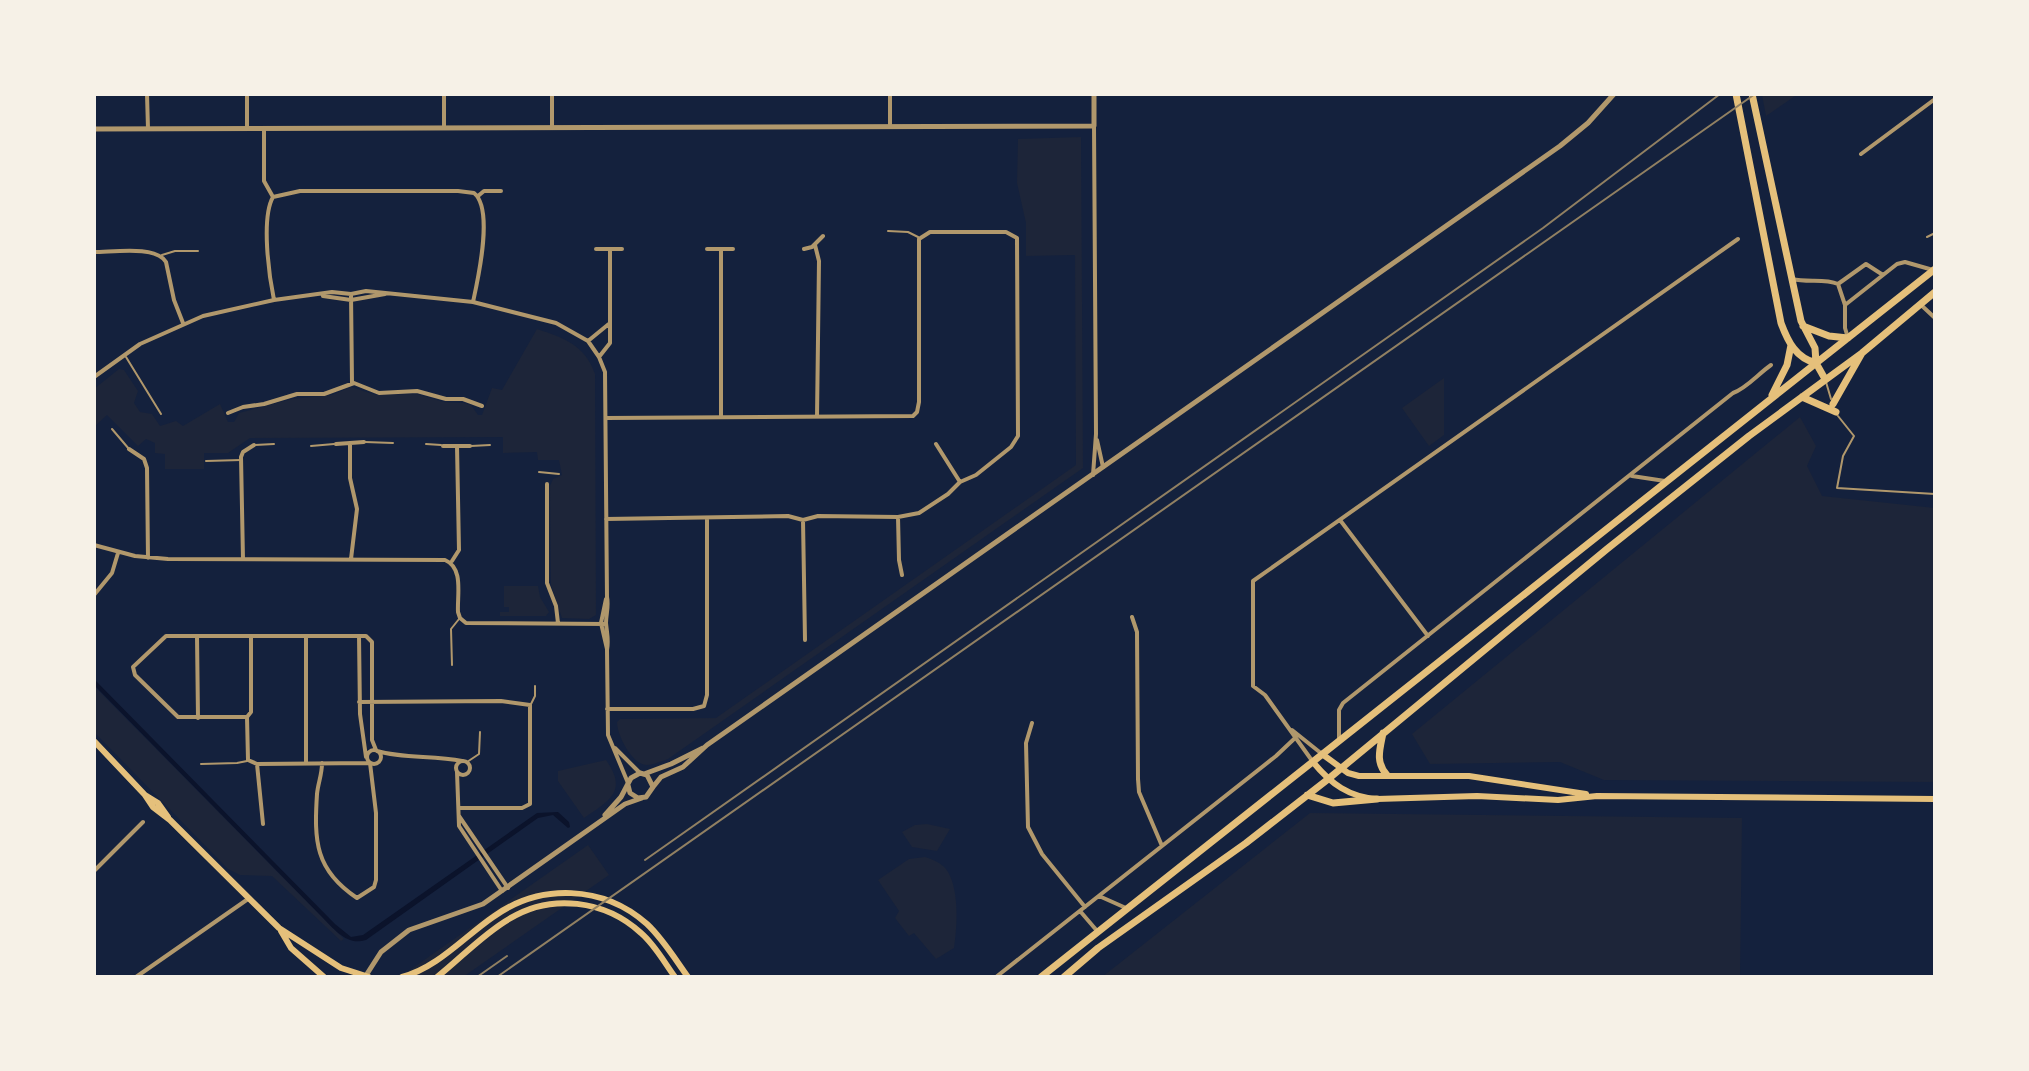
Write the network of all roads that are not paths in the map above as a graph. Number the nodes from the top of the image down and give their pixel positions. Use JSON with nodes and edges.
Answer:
{"nodes":[{"id":1,"x":147,"y":94,"type":"edge"},
{"id":2,"x":247,"y":94,"type":"edge"},
{"id":3,"x":444,"y":94,"type":"edge"},
{"id":4,"x":552,"y":94,"type":"edge"},
{"id":5,"x":890,"y":94,"type":"edge"},
{"id":6,"x":1094,"y":94,"type":"edge"},
{"id":7,"x":1614,"y":94,"type":"edge"},
{"id":8,"x":1736,"y":94,"type":"edge"},
{"id":9,"x":1752,"y":94,"type":"edge"},
{"id":10,"x":1935,"y":99,"type":"edge"},
{"id":11,"x":1094,"y":126,"type":"junction"},
{"id":12,"x":890,"y":127,"type":"junction"},
{"id":13,"x":444,"y":128,"type":"junction"},
{"id":14,"x":552,"y":128,"type":"junction"},
{"id":15,"x":94,"y":129,"type":"edge"},
{"id":16,"x":148,"y":129,"type":"junction"},
{"id":17,"x":247,"y":129,"type":"junction"},
{"id":18,"x":264,"y":129,"type":"junction"},
{"id":19,"x":1861,"y":154,"type":"dead end"},
{"id":20,"x":501,"y":191,"type":"dead end"},
{"id":21,"x":478,"y":196,"type":"junction"},
{"id":22,"x":273,"y":197,"type":"junction"},
{"id":23,"x":888,"y":231,"type":"dead end"},
{"id":24,"x":1935,"y":233,"type":"edge"},
{"id":25,"x":823,"y":236,"type":"dead end"},
{"id":26,"x":1927,"y":237,"type":"dead end"},
{"id":27,"x":920,"y":238,"type":"junction"},
{"id":28,"x":1738,"y":239,"type":"dead end"},
{"id":29,"x":815,"y":245,"type":"junction"},
{"id":30,"x":596,"y":249,"type":"dead end"},
{"id":31,"x":610,"y":249,"type":"junction"},
{"id":32,"x":622,"y":249,"type":"dead end"},
{"id":33,"x":707,"y":249,"type":"dead end"},
{"id":34,"x":721,"y":249,"type":"junction"},
{"id":35,"x":733,"y":249,"type":"dead end"},
{"id":36,"x":804,"y":249,"type":"dead end"},
{"id":37,"x":198,"y":251,"type":"dead end"},
{"id":38,"x":94,"y":252,"type":"edge"},
{"id":39,"x":162,"y":255,"type":"junction"},
{"id":40,"x":1934,"y":270,"type":"edge"},
{"id":41,"x":1883,"y":275,"type":"junction"},
{"id":42,"x":1792,"y":279,"type":"junction"},
{"id":43,"x":1838,"y":284,"type":"junction"},
{"id":44,"x":1935,"y":292,"type":"edge"},
{"id":45,"x":351,"y":297,"type":"junction"},
{"id":46,"x":274,"y":300,"type":"junction"},
{"id":47,"x":473,"y":302,"type":"junction"},
{"id":48,"x":1920,"y":304,"type":"junction"},
{"id":49,"x":1845,"y":305,"type":"junction"},
{"id":50,"x":1935,"y":318,"type":"edge"},
{"id":51,"x":183,"y":323,"type":"junction"},
{"id":52,"x":610,"y":323,"type":"junction"},
{"id":53,"x":1803,"y":326,"type":"junction"},
{"id":54,"x":1848,"y":338,"type":"junction"},
{"id":55,"x":588,"y":341,"type":"junction"},
{"id":56,"x":1791,"y":345,"type":"junction"},
{"id":57,"x":1862,"y":353,"type":"junction"},
{"id":58,"x":124,"y":354,"type":"junction"},
{"id":59,"x":599,"y":357,"type":"junction"},
{"id":60,"x":1816,"y":363,"type":"junction"},
{"id":61,"x":1771,"y":365,"type":"dead end"},
{"id":62,"x":94,"y":377,"type":"edge"},
{"id":63,"x":1825,"y":379,"type":"junction"},
{"id":64,"x":352,"y":383,"type":"junction"},
{"id":65,"x":1801,"y":397,"type":"junction"},
{"id":66,"x":1769,"y":401,"type":"junction"},
{"id":67,"x":482,"y":406,"type":"dead end"},
{"id":68,"x":1835,"y":408,"type":"junction"},
{"id":69,"x":228,"y":413,"type":"dead end"},
{"id":70,"x":161,"y":414,"type":"dead end"},
{"id":71,"x":721,"y":416,"type":"junction"},
{"id":72,"x":606,"y":418,"type":"junction"},
{"id":73,"x":817,"y":418,"type":"junction"},
{"id":74,"x":112,"y":429,"type":"dead end"},
{"id":75,"x":1096,"y":434,"type":"junction"},
{"id":76,"x":364,"y":442,"type":"joint"},
{"id":77,"x":393,"y":443,"type":"dead end"},
{"id":78,"x":274,"y":444,"type":"dead end"},
{"id":79,"x":336,"y":444,"type":"joint"},
{"id":80,"x":350,"y":444,"type":"junction"},
{"id":81,"x":426,"y":444,"type":"dead end"},
{"id":82,"x":936,"y":444,"type":"dead end"},
{"id":83,"x":254,"y":445,"type":"joint"},
{"id":84,"x":490,"y":445,"type":"dead end"},
{"id":85,"x":311,"y":446,"type":"dead end"},
{"id":86,"x":443,"y":446,"type":"joint"},
{"id":87,"x":457,"y":446,"type":"junction"},
{"id":88,"x":470,"y":446,"type":"joint"},
{"id":89,"x":129,"y":449,"type":"joint"},
{"id":90,"x":241,"y":460,"type":"junction"},
{"id":91,"x":206,"y":461,"type":"dead end"},
{"id":92,"x":1103,"y":468,"type":"junction"},
{"id":93,"x":539,"y":472,"type":"dead end"},
{"id":94,"x":549,"y":474,"type":"junction"},
{"id":95,"x":559,"y":474,"type":"dead end"},
{"id":96,"x":1093,"y":475,"type":"junction"},
{"id":97,"x":1632,"y":476,"type":"junction"},
{"id":98,"x":960,"y":482,"type":"junction"},
{"id":99,"x":1666,"y":482,"type":"junction"},
{"id":100,"x":547,"y":484,"type":"joint"},
{"id":101,"x":1935,"y":494,"type":"edge"},
{"id":102,"x":898,"y":517,"type":"junction"},
{"id":103,"x":707,"y":518,"type":"junction"},
{"id":104,"x":606,"y":519,"type":"junction"},
{"id":105,"x":803,"y":520,"type":"junction"},
{"id":106,"x":1340,"y":520,"type":"junction"},
{"id":107,"x":94,"y":545,"type":"edge"},
{"id":108,"x":118,"y":553,"type":"junction"},
{"id":109,"x":148,"y":558,"type":"junction"},
{"id":110,"x":243,"y":559,"type":"junction"},
{"id":111,"x":351,"y":559,"type":"junction"},
{"id":112,"x":451,"y":561,"type":"junction"},
{"id":113,"x":902,"y":575,"type":"dead end"},
{"id":114,"x":94,"y":595,"type":"edge"},
{"id":115,"x":1132,"y":617,"type":"dead end"},
{"id":116,"x":460,"y":618,"type":"junction"},
{"id":117,"x":558,"y":623,"type":"junction"},
{"id":118,"x":604,"y":623,"type":"junction"},
{"id":119,"x":197,"y":636,"type":"junction"},
{"id":120,"x":251,"y":636,"type":"junction"},
{"id":121,"x":306,"y":636,"type":"junction"},
{"id":122,"x":359,"y":636,"type":"junction"},
{"id":123,"x":1428,"y":636,"type":"junction"},
{"id":124,"x":805,"y":640,"type":"dead end"},
{"id":125,"x":452,"y":665,"type":"dead end"},
{"id":126,"x":535,"y":686,"type":"dead end"},
{"id":127,"x":359,"y":702,"type":"junction"},
{"id":128,"x":372,"y":702,"type":"junction"},
{"id":129,"x":530,"y":705,"type":"junction"},
{"id":130,"x":607,"y":709,"type":"junction"},
{"id":131,"x":247,"y":717,"type":"junction"},
{"id":132,"x":198,"y":718,"type":"junction"},
{"id":133,"x":1032,"y":723,"type":"dead end"},
{"id":134,"x":1290,"y":729,"type":"junction"},
{"id":135,"x":480,"y":732,"type":"dead end"},
{"id":136,"x":1383,"y":733,"type":"junction"},
{"id":137,"x":1294,"y":739,"type":"junction"},
{"id":138,"x":94,"y":741,"type":"edge"},
{"id":139,"x":1339,"y":741,"type":"junction"},
{"id":140,"x":611,"y":744,"type":"junction"},
{"id":141,"x":707,"y":745,"type":"junction"},
{"id":142,"x":377,"y":751,"type":"junction"},
{"id":143,"x":1322,"y":754,"type":"junction"},
{"id":144,"x":392,"y":756,"type":"junction"},
{"id":145,"x":445,"y":757,"type":"junction"},
{"id":146,"x":248,"y":760,"type":"junction"},
{"id":147,"x":465,"y":761,"type":"junction"},
{"id":148,"x":371,"y":762,"type":"junction"},
{"id":149,"x":1313,"y":762,"type":"junction"},
{"id":150,"x":306,"y":763,"type":"junction"},
{"id":151,"x":322,"y":763,"type":"junction"},
{"id":152,"x":201,"y":764,"type":"dead end"},
{"id":153,"x":257,"y":764,"type":"junction"},
{"id":154,"x":1341,"y":768,"type":"junction"},
{"id":155,"x":457,"y":770,"type":"junction"},
{"id":156,"x":642,"y":773,"type":"junction"},
{"id":157,"x":465,"y":775,"type":"junction"},
{"id":158,"x":1387,"y":775,"type":"junction"},
{"id":159,"x":1327,"y":780,"type":"junction"},
{"id":160,"x":628,"y":784,"type":"junction"},
{"id":161,"x":653,"y":787,"type":"junction"},
{"id":162,"x":459,"y":793,"type":"junction"},
{"id":163,"x":1307,"y":795,"type":"junction"},
{"id":164,"x":1597,"y":796,"type":"junction"},
{"id":165,"x":642,"y":798,"type":"junction"},
{"id":166,"x":1377,"y":799,"type":"junction"},
{"id":167,"x":1935,"y":799,"type":"edge"},
{"id":168,"x":459,"y":810,"type":"junction"},
{"id":169,"x":143,"y":822,"type":"dead end"},
{"id":170,"x":263,"y":824,"type":"dead end"},
{"id":171,"x":597,"y":825,"type":"junction"},
{"id":172,"x":1162,"y":846,"type":"junction"},
{"id":173,"x":94,"y":871,"type":"edge"},
{"id":174,"x":505,"y":890,"type":"junction"},
{"id":175,"x":1099,"y":896,"type":"junction"},
{"id":176,"x":248,"y":899,"type":"junction"},
{"id":177,"x":1082,"y":909,"type":"junction"},
{"id":178,"x":1127,"y":909,"type":"junction"},
{"id":179,"x":279,"y":928,"type":"junction"},
{"id":180,"x":1121,"y":931,"type":"junction"},
{"id":181,"x":1098,"y":932,"type":"junction"},
{"id":182,"x":136,"y":977,"type":"edge"},
{"id":183,"x":324,"y":977,"type":"edge"},
{"id":184,"x":366,"y":977,"type":"edge"},
{"id":185,"x":402,"y":977,"type":"edge"},
{"id":186,"x":437,"y":977,"type":"edge"},
{"id":187,"x":675,"y":977,"type":"edge"},
{"id":188,"x":688,"y":977,"type":"edge"},
{"id":189,"x":996,"y":977,"type":"edge"},
{"id":190,"x":1041,"y":977,"type":"edge"},
{"id":191,"x":1064,"y":977,"type":"edge"}],
"edges":[{"from":1,"to":16,"type":"street"},
{"from":2,"to":17,"type":"street"},
{"from":3,"to":13,"type":"street"},
{"from":4,"to":14,"type":"street"},
{"from":5,"to":12,"type":"street"},
{"from":6,"to":11,"type":"street"},
{"from":7,"to":92,"type":"street"},
{"from":8,"to":56,"type":"highway"},
{"from":9,"to":42,"type":"highway"},
{"from":10,"to":19,"type":"street"},
{"from":11,"to":12,"type":"street"},
{"from":11,"to":75,"type":"street"},
{"from":12,"to":14,"type":"street"},
{"from":13,"to":14,"type":"street"},
{"from":13,"to":18,"type":"street"},
{"from":15,"to":16,"type":"street"},
{"from":16,"to":17,"type":"street"},
{"from":17,"to":18,"type":"street"},
{"from":18,"to":22,"type":"street"},
{"from":20,"to":21,"type":"street"},
{"from":21,"to":22,"type":"street"},
{"from":21,"to":47,"type":"street"},
{"from":22,"to":46,"type":"street"},
{"from":23,"to":27,"type":"lane"},
{"from":24,"to":26,"type":"lane"},
{"from":25,"to":29,"type":"street"},
{"from":27,"to":73,"type":"street"},
{"from":27,"to":98,"type":"street"},
{"from":28,"to":106,"type":"street"},
{"from":29,"to":36,"type":"street"},
{"from":29,"to":73,"type":"street"},
{"from":30,"to":31,"type":"street"},
{"from":31,"to":32,"type":"street"},
{"from":31,"to":52,"type":"street"},
{"from":33,"to":34,"type":"street"},
{"from":34,"to":35,"type":"street"},
{"from":34,"to":71,"type":"street"},
{"from":37,"to":39,"type":"lane"},
{"from":38,"to":39,"type":"street"},
{"from":39,"to":51,"type":"street"},
{"from":40,"to":41,"type":"street"},
{"from":40,"to":54,"type":"highway"},
{"from":41,"to":43,"type":"street"},
{"from":41,"to":49,"type":"street"},
{"from":42,"to":43,"type":"street"},
{"from":42,"to":53,"type":"highway"},
{"from":43,"to":49,"type":"street"},
{"from":44,"to":48,"type":"highway"},
{"from":45,"to":46,"type":"street"},
{"from":45,"to":47,"type":"street"},
{"from":45,"to":64,"type":"street"},
{"from":46,"to":51,"type":"street"},
{"from":47,"to":55,"type":"street"},
{"from":48,"to":50,"type":"street"},
{"from":48,"to":57,"type":"highway"},
{"from":49,"to":54,"type":"street"},
{"from":51,"to":58,"type":"street"},
{"from":52,"to":55,"type":"street"},
{"from":52,"to":59,"type":"street"},
{"from":53,"to":54,"type":"highway"},
{"from":53,"to":60,"type":"highway"},
{"from":54,"to":60,"type":"highway"},
{"from":55,"to":59,"type":"street"},
{"from":56,"to":60,"type":"highway"},
{"from":56,"to":66,"type":"highway"},
{"from":57,"to":63,"type":"highway"},
{"from":57,"to":68,"type":"highway"},
{"from":58,"to":62,"type":"street"},
{"from":58,"to":70,"type":"lane"},
{"from":59,"to":72,"type":"street"},
{"from":60,"to":63,"type":"highway"},
{"from":60,"to":66,"type":"highway"},
{"from":61,"to":97,"type":"street"},
{"from":63,"to":65,"type":"highway"},
{"from":63,"to":68,"type":"lane"},
{"from":64,"to":67,"type":"street"},
{"from":64,"to":69,"type":"street"},
{"from":65,"to":68,"type":"highway"},
{"from":65,"to":136,"type":"highway"},
{"from":66,"to":99,"type":"highway"},
{"from":68,"to":101,"type":"lane"},
{"from":71,"to":72,"type":"street"},
{"from":71,"to":73,"type":"street"},
{"from":72,"to":104,"type":"street"},
{"from":74,"to":89,"type":"lane"},
{"from":75,"to":92,"type":"street"},
{"from":75,"to":96,"type":"street"},
{"from":76,"to":77,"type":"lane"},
{"from":76,"to":80,"type":"street"},
{"from":78,"to":83,"type":"lane"},
{"from":79,"to":80,"type":"street"},
{"from":79,"to":85,"type":"lane"},
{"from":80,"to":111,"type":"street"},
{"from":81,"to":86,"type":"lane"},
{"from":82,"to":98,"type":"street"},
{"from":83,"to":90,"type":"street"},
{"from":84,"to":88,"type":"lane"},
{"from":86,"to":87,"type":"street"},
{"from":87,"to":88,"type":"street"},
{"from":87,"to":112,"type":"street"},
{"from":89,"to":109,"type":"street"},
{"from":90,"to":91,"type":"lane"},
{"from":90,"to":110,"type":"street"},
{"from":92,"to":96,"type":"street"},
{"from":93,"to":94,"type":"lane"},
{"from":94,"to":95,"type":"lane"},
{"from":94,"to":100,"type":"lane"},
{"from":96,"to":141,"type":"street"},
{"from":97,"to":99,"type":"street"},
{"from":97,"to":123,"type":"street"},
{"from":98,"to":102,"type":"street"},
{"from":99,"to":139,"type":"highway"},
{"from":100,"to":117,"type":"street"},
{"from":102,"to":105,"type":"street"},
{"from":102,"to":113,"type":"street"},
{"from":103,"to":104,"type":"street"},
{"from":103,"to":105,"type":"street"},
{"from":103,"to":130,"type":"street"},
{"from":104,"to":118,"type":"street"},
{"from":105,"to":124,"type":"street"},
{"from":106,"to":123,"type":"street"},
{"from":106,"to":134,"type":"street"},
{"from":107,"to":108,"type":"street"},
{"from":108,"to":109,"type":"street"},
{"from":108,"to":114,"type":"street"},
{"from":109,"to":110,"type":"street"},
{"from":110,"to":111,"type":"street"},
{"from":111,"to":112,"type":"street"},
{"from":112,"to":116,"type":"street"},
{"from":115,"to":172,"type":"street"},
{"from":116,"to":117,"type":"street"},
{"from":116,"to":125,"type":"lane"},
{"from":117,"to":118,"type":"street"},
{"from":118,"to":130,"type":"street"},
{"from":119,"to":120,"type":"street"},
{"from":119,"to":132,"type":"street"},
{"from":119,"to":132,"type":"street"},
{"from":120,"to":121,"type":"street"},
{"from":120,"to":131,"type":"street"},
{"from":121,"to":122,"type":"street"},
{"from":121,"to":150,"type":"street"},
{"from":122,"to":127,"type":"street"},
{"from":122,"to":128,"type":"street"},
{"from":123,"to":139,"type":"street"},
{"from":126,"to":129,"type":"lane"},
{"from":127,"to":128,"type":"street"},
{"from":127,"to":148,"type":"street"},
{"from":128,"to":129,"type":"street"},
{"from":128,"to":142,"type":"street"},
{"from":129,"to":168,"type":"street"},
{"from":130,"to":140,"type":"street"},
{"from":131,"to":132,"type":"street"},
{"from":131,"to":146,"type":"street"},
{"from":133,"to":177,"type":"street"},
{"from":134,"to":137,"type":"street"},
{"from":134,"to":143,"type":"street"},
{"from":135,"to":147,"type":"lane"},
{"from":136,"to":154,"type":"highway"},
{"from":136,"to":158,"type":"highway"},
{"from":137,"to":149,"type":"street"},
{"from":137,"to":172,"type":"street"},
{"from":138,"to":176,"type":"main road"},
{"from":139,"to":143,"type":"highway"},
{"from":140,"to":156,"type":"street"},
{"from":140,"to":160,"type":"street"},
{"from":141,"to":156,"type":"street"},
{"from":141,"to":161,"type":"street"},
{"from":142,"to":144,"type":"street"},
{"from":142,"to":148,"type":"street"},
{"from":142,"to":148,"type":"street"},
{"from":143,"to":149,"type":"highway"},
{"from":143,"to":154,"type":"main road"},
{"from":144,"to":145,"type":"street"},
{"from":144,"to":148,"type":"street"},
{"from":145,"to":147,"type":"street"},
{"from":145,"to":155,"type":"street"},
{"from":146,"to":152,"type":"lane"},
{"from":146,"to":153,"type":"street"},
{"from":147,"to":155,"type":"street"},
{"from":147,"to":157,"type":"street"},
{"from":148,"to":151,"type":"street"},
{"from":148,"to":151,"type":"street"},
{"from":149,"to":159,"type":"main road"},
{"from":149,"to":178,"type":"highway"},
{"from":150,"to":151,"type":"street"},
{"from":150,"to":153,"type":"street"},
{"from":153,"to":170,"type":"street"},
{"from":154,"to":158,"type":"main road"},
{"from":154,"to":159,"type":"highway"},
{"from":155,"to":157,"type":"street"},
{"from":155,"to":162,"type":"street"},
{"from":156,"to":160,"type":"street"},
{"from":156,"to":161,"type":"street"},
{"from":157,"to":162,"type":"street"},
{"from":158,"to":164,"type":"main road"},
{"from":159,"to":163,"type":"highway"},
{"from":159,"to":166,"type":"main road"},
{"from":160,"to":165,"type":"street"},
{"from":160,"to":171,"type":"street"},
{"from":161,"to":165,"type":"street"},
{"from":162,"to":168,"type":"street"},
{"from":163,"to":166,"type":"highway"},
{"from":163,"to":180,"type":"highway"},
{"from":164,"to":166,"type":"main road"},
{"from":164,"to":167,"type":"main road"},
{"from":165,"to":171,"type":"street"},
{"from":168,"to":174,"type":"street"},
{"from":169,"to":173,"type":"street"},
{"from":171,"to":174,"type":"street"},
{"from":172,"to":175,"type":"street"},
{"from":174,"to":184,"type":"street"},
{"from":175,"to":177,"type":"street"},
{"from":175,"to":178,"type":"street"},
{"from":176,"to":179,"type":"main road"},
{"from":176,"to":182,"type":"street"},
{"from":177,"to":181,"type":"street"},
{"from":177,"to":189,"type":"street"},
{"from":178,"to":181,"type":"highway"},
{"from":179,"to":183,"type":"main road"},
{"from":179,"to":184,"type":"main road"},
{"from":180,"to":181,"type":"highway"},
{"from":180,"to":191,"type":"highway"},
{"from":181,"to":190,"type":"highway"},
{"from":185,"to":188,"type":"main road"},
{"from":186,"to":187,"type":"main road"}]}
